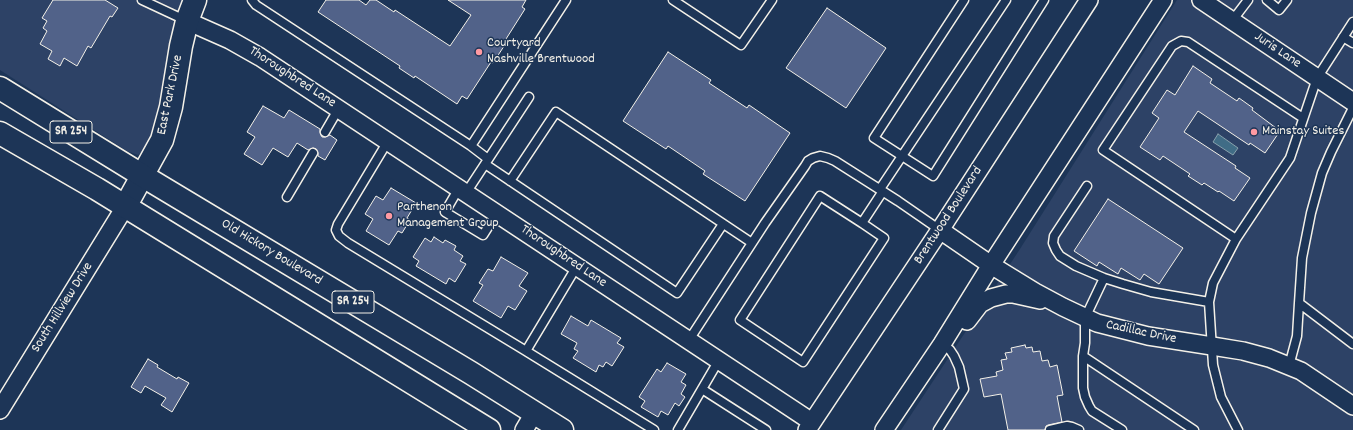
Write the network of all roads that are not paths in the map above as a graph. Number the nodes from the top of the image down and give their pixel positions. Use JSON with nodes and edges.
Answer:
{"nodes":[{"id":1,"x":142,"y":0,"type":"edge"},
{"id":2,"x":195,"y":0,"type":"edge"},
{"id":3,"x":252,"y":0,"type":"edge"},
{"id":4,"x":566,"y":0,"type":"edge"},
{"id":5,"x":674,"y":0,"type":"edge"},
{"id":6,"x":772,"y":0,"type":"edge"},
{"id":7,"x":964,"y":0,"type":"edge"},
{"id":8,"x":1006,"y":0,"type":"edge"},
{"id":9,"x":1044,"y":0,"type":"edge"},
{"id":10,"x":1089,"y":0,"type":"edge"},
{"id":11,"x":1163,"y":0,"type":"edge"},
{"id":12,"x":1201,"y":0,"type":"edge"},
{"id":13,"x":1248,"y":0,"type":"edge"},
{"id":14,"x":1267,"y":0,"type":"edge"},
{"id":15,"x":1287,"y":0,"type":"edge"},
{"id":16,"x":187,"y":21,"type":"junction"},
{"id":17,"x":1232,"y":21,"type":"junction"},
{"id":18,"x":1353,"y":22,"type":"edge"},
{"id":19,"x":1343,"y":37,"type":"junction"},
{"id":20,"x":1353,"y":43,"type":"edge"},
{"id":21,"x":1317,"y":78,"type":"junction"},
{"id":22,"x":0,"y":88,"type":"edge"},
{"id":23,"x":529,"y":97,"type":"dead end"},
{"id":24,"x":1353,"y":102,"type":"edge"},
{"id":25,"x":339,"y":108,"type":"junction"},
{"id":26,"x":1353,"y":108,"type":"edge"},
{"id":27,"x":1303,"y":118,"type":"junction"},
{"id":28,"x":325,"y":132,"type":"dead end"},
{"id":29,"x":0,"y":133,"type":"edge"},
{"id":30,"x":388,"y":141,"type":"junction"},
{"id":31,"x":471,"y":146,"type":"junction"},
{"id":32,"x":313,"y":153,"type":"dead end"},
{"id":33,"x":903,"y":157,"type":"junction"},
{"id":34,"x":487,"y":161,"type":"junction"},
{"id":35,"x":143,"y":176,"type":"junction"},
{"id":36,"x":510,"y":181,"type":"junction"},
{"id":37,"x":1087,"y":186,"type":"dead end"},
{"id":38,"x":463,"y":190,"type":"junction"},
{"id":39,"x":881,"y":190,"type":"junction"},
{"id":40,"x":287,"y":197,"type":"dead end"},
{"id":41,"x":125,"y":207,"type":"junction"},
{"id":42,"x":497,"y":213,"type":"junction"},
{"id":43,"x":862,"y":223,"type":"junction"},
{"id":44,"x":722,"y":224,"type":"junction"},
{"id":45,"x":940,"y":230,"type":"junction"},
{"id":46,"x":1236,"y":239,"type":"junction"},
{"id":47,"x":752,"y":243,"type":"junction"},
{"id":48,"x":991,"y":265,"type":"junction"},
{"id":49,"x":577,"y":266,"type":"junction"},
{"id":50,"x":1104,"y":278,"type":"junction"},
{"id":51,"x":1209,"y":302,"type":"junction"},
{"id":52,"x":1299,"y":303,"type":"junction"},
{"id":53,"x":1056,"y":304,"type":"junction"},
{"id":54,"x":1085,"y":318,"type":"junction"},
{"id":55,"x":689,"y":340,"type":"junction"},
{"id":56,"x":942,"y":344,"type":"junction"},
{"id":57,"x":1353,"y":344,"type":"edge"},
{"id":58,"x":1212,"y":346,"type":"junction"},
{"id":59,"x":526,"y":351,"type":"junction"},
{"id":60,"x":1083,"y":356,"type":"junction"},
{"id":61,"x":719,"y":360,"type":"junction"},
{"id":62,"x":1289,"y":366,"type":"junction"},
{"id":63,"x":702,"y":389,"type":"junction"},
{"id":64,"x":1353,"y":406,"type":"edge"},
{"id":65,"x":0,"y":410,"type":"edge"},
{"id":66,"x":529,"y":422,"type":"edge"},
{"id":67,"x":810,"y":426,"type":"edge"},
{"id":68,"x":490,"y":430,"type":"edge"},
{"id":69,"x":562,"y":430,"type":"edge"},
{"id":70,"x":654,"y":430,"type":"edge"},
{"id":71,"x":678,"y":430,"type":"edge"},
{"id":72,"x":766,"y":430,"type":"edge"},
{"id":73,"x":884,"y":430,"type":"edge"},
{"id":74,"x":938,"y":430,"type":"edge"},
{"id":75,"x":1050,"y":430,"type":"edge"},
{"id":76,"x":1079,"y":430,"type":"edge"},
{"id":77,"x":1122,"y":430,"type":"edge"},
{"id":78,"x":1194,"y":430,"type":"edge"},
{"id":79,"x":1238,"y":430,"type":"edge"}],
"edges":[{"from":1,"to":16,"type":"lane"},
{"from":2,"to":16,"type":"main road","name":"East Park Drive"},
{"from":3,"to":31,"type":"lane"},
{"from":4,"to":31,"type":"lane"},
{"from":5,"to":6,"type":"lane"},
{"from":7,"to":33,"type":"lane"},
{"from":8,"to":33,"type":"lane"},
{"from":9,"to":33,"type":"lane"},
{"from":10,"to":45,"type":"street","name":"Brentwood Boulevard"},
{"from":11,"to":48,"type":"street"},
{"from":12,"to":17,"type":"street","name":"Juris Lane"},
{"from":13,"to":17,"type":"lane"},
{"from":14,"to":15,"type":"lane"},
{"from":16,"to":25,"type":"street","name":"Thoroughbred Lane"},
{"from":16,"to":35,"type":"main road","name":"East Park Drive"},
{"from":17,"to":21,"type":"street","name":"Juris Lane"},
{"from":18,"to":19,"type":"lane"},
{"from":19,"to":20,"type":"lane"},
{"from":19,"to":21,"type":"lane"},
{"from":21,"to":24,"type":"street","name":"Juris Lane"},
{"from":21,"to":27,"type":"lane"},
{"from":22,"to":35,"type":"main road","name":"Old Hickory Boulevard","number":"SR 254"},
{"from":23,"to":34,"type":"lane"},
{"from":25,"to":28,"type":"lane"},
{"from":25,"to":30,"type":"street","name":"Thoroughbred Lane"},
{"from":26,"to":52,"type":"lane"},
{"from":27,"to":46,"type":"lane"},
{"from":27,"to":46,"type":"lane"},
{"from":29,"to":41,"type":"main road","number":"SR 254"},
{"from":30,"to":38,"type":"street","name":"Thoroughbred Lane"},
{"from":30,"to":59,"type":"lane"},
{"from":31,"to":34,"type":"lane"},
{"from":32,"to":40,"type":"lane"},
{"from":33,"to":39,"type":"lane"},
{"from":34,"to":36,"type":"lane"},
{"from":34,"to":38,"type":"lane"},
{"from":35,"to":41,"type":"main road","name":"East Park Drive"},
{"from":35,"to":66,"type":"main road","name":"Old Hickory Boulevard","number":"SR 254"},
{"from":36,"to":44,"type":"lane"},
{"from":36,"to":44,"type":"lane"},
{"from":37,"to":50,"type":"lane"},
{"from":38,"to":42,"type":"street","name":"Thoroughbred Lane"},
{"from":38,"to":42,"type":"lane"},
{"from":39,"to":43,"type":"lane"},
{"from":39,"to":45,"type":"lane"},
{"from":39,"to":47,"type":"lane"},
{"from":41,"to":65,"type":"street","name":"South Hillview Drive"},
{"from":41,"to":68,"type":"main road","number":"SR 254"},
{"from":42,"to":49,"type":"street","name":"Thoroughbred Lane"},
{"from":43,"to":43,"type":"lane"},
{"from":44,"to":47,"type":"lane"},
{"from":45,"to":48,"type":"street","name":"Cadillac Drive"},
{"from":45,"to":67,"type":"street","name":"Brentwood Boulevard"},
{"from":46,"to":51,"type":"lane"},
{"from":47,"to":55,"type":"lane"},
{"from":48,"to":53,"type":"street","name":"Cadillac Drive"},
{"from":48,"to":56,"type":"street"},
{"from":49,"to":55,"type":"street","name":"Thoroughbred Lane"},
{"from":49,"to":59,"type":"lane"},
{"from":50,"to":51,"type":"lane"},
{"from":50,"to":54,"type":"lane"},
{"from":51,"to":58,"type":"lane"},
{"from":52,"to":57,"type":"lane"},
{"from":52,"to":62,"type":"lane"},
{"from":53,"to":54,"type":"street","name":"Cadillac Drive"},
{"from":53,"to":56,"type":"street"},
{"from":54,"to":58,"type":"street","name":"Cadillac Drive"},
{"from":54,"to":60,"type":"lane"},
{"from":55,"to":61,"type":"street","name":"Thoroughbred Lane"},
{"from":56,"to":73,"type":"street"},
{"from":56,"to":74,"type":"lane"},
{"from":58,"to":62,"type":"street","name":"Cadillac Drive"},
{"from":58,"to":79,"type":"lane"},
{"from":59,"to":70,"type":"lane"},
{"from":60,"to":77,"type":"lane"},
{"from":60,"to":78,"type":"lane"},
{"from":61,"to":63,"type":"lane"},
{"from":61,"to":67,"type":"street","name":"Thoroughbred Lane"},
{"from":62,"to":64,"type":"street","name":"Cadillac Drive"},
{"from":63,"to":71,"type":"lane"},
{"from":63,"to":72,"type":"lane"},
{"from":66,"to":69,"type":"main road","name":"Old Hickory Boulevard","number":"SR 254"},
{"from":75,"to":76,"type":"lane"}]}
